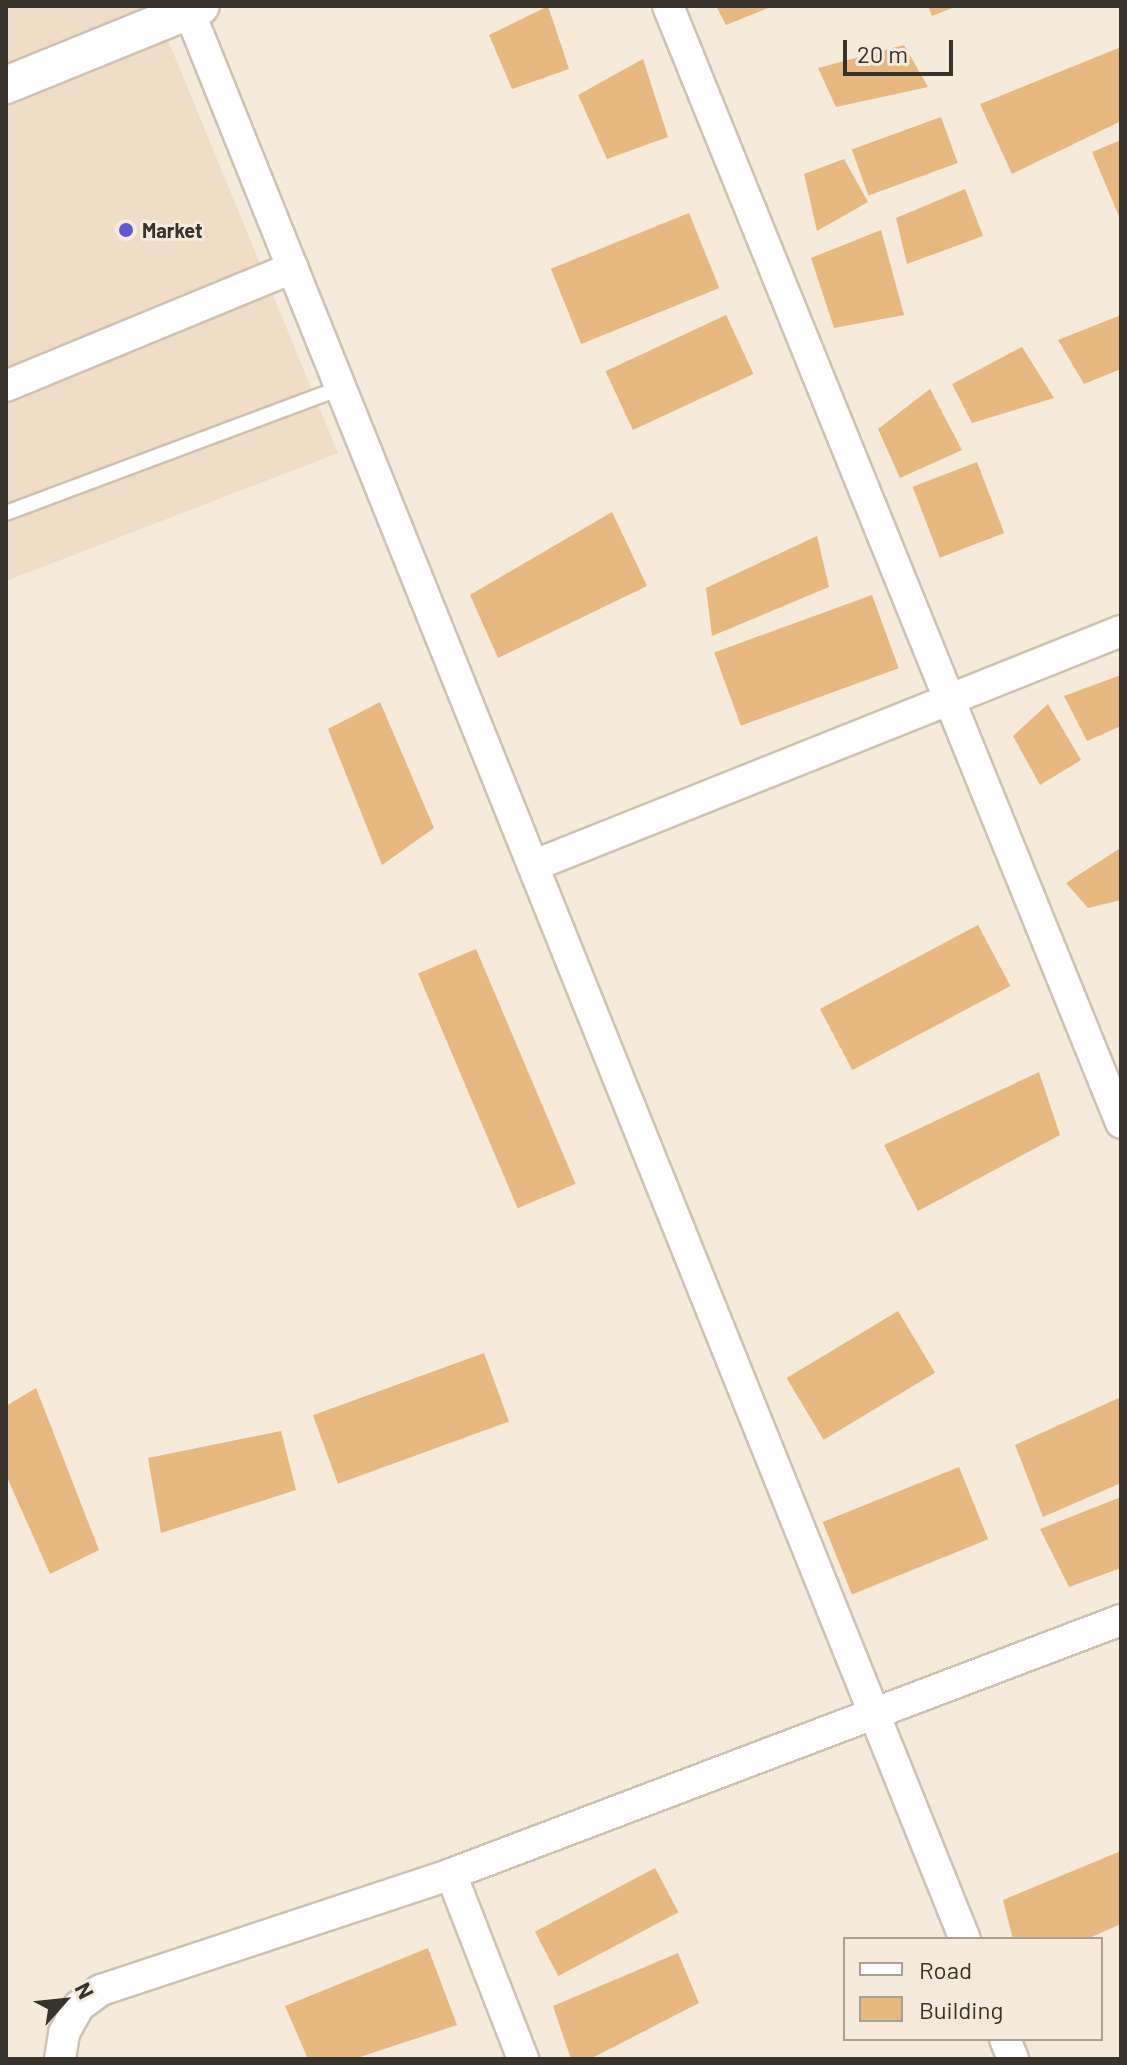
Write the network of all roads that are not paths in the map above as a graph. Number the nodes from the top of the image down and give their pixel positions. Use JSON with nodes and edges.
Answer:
{"nodes":[{"id":1,"x":668,"y":6,"type":"edge"},
{"id":2,"x":192,"y":8,"type":"edge"},
{"id":3,"x":6,"y":85,"type":"edge"},
{"id":4,"x":293,"y":268,"type":"junction"},
{"id":5,"x":6,"y":386,"type":"edge"},
{"id":6,"x":341,"y":388,"type":"junction"},
{"id":7,"x":6,"y":513,"type":"edge"},
{"id":8,"x":1121,"y":631,"type":"edge"},
{"id":9,"x":950,"y":695,"type":"junction"},
{"id":10,"x":535,"y":865,"type":"junction"},
{"id":11,"x":1121,"y":1123,"type":"edge"},
{"id":12,"x":1121,"y":1620,"type":"edge"},
{"id":13,"x":876,"y":1715,"type":"junction"},
{"id":14,"x":451,"y":1874,"type":"junction"},
{"id":15,"x":964,"y":1937,"type":"edge"},
{"id":16,"x":60,"y":2059,"type":"edge"},
{"id":17,"x":523,"y":2059,"type":"edge"}],
"edges":[{"from":1,"to":9,"type":"street"},
{"from":2,"to":3,"type":"street"},
{"from":2,"to":4,"type":"street"},
{"from":4,"to":5,"type":"street"},
{"from":4,"to":6,"type":"street"},
{"from":6,"to":7,"type":"lane"},
{"from":6,"to":10,"type":"street"},
{"from":8,"to":9,"type":"street"},
{"from":9,"to":10,"type":"street"},
{"from":9,"to":11,"type":"street"},
{"from":10,"to":13,"type":"street"},
{"from":12,"to":13,"type":"street"},
{"from":13,"to":14,"type":"street"},
{"from":13,"to":15,"type":"street"},
{"from":14,"to":16,"type":"street"},
{"from":14,"to":17,"type":"street"}]}
